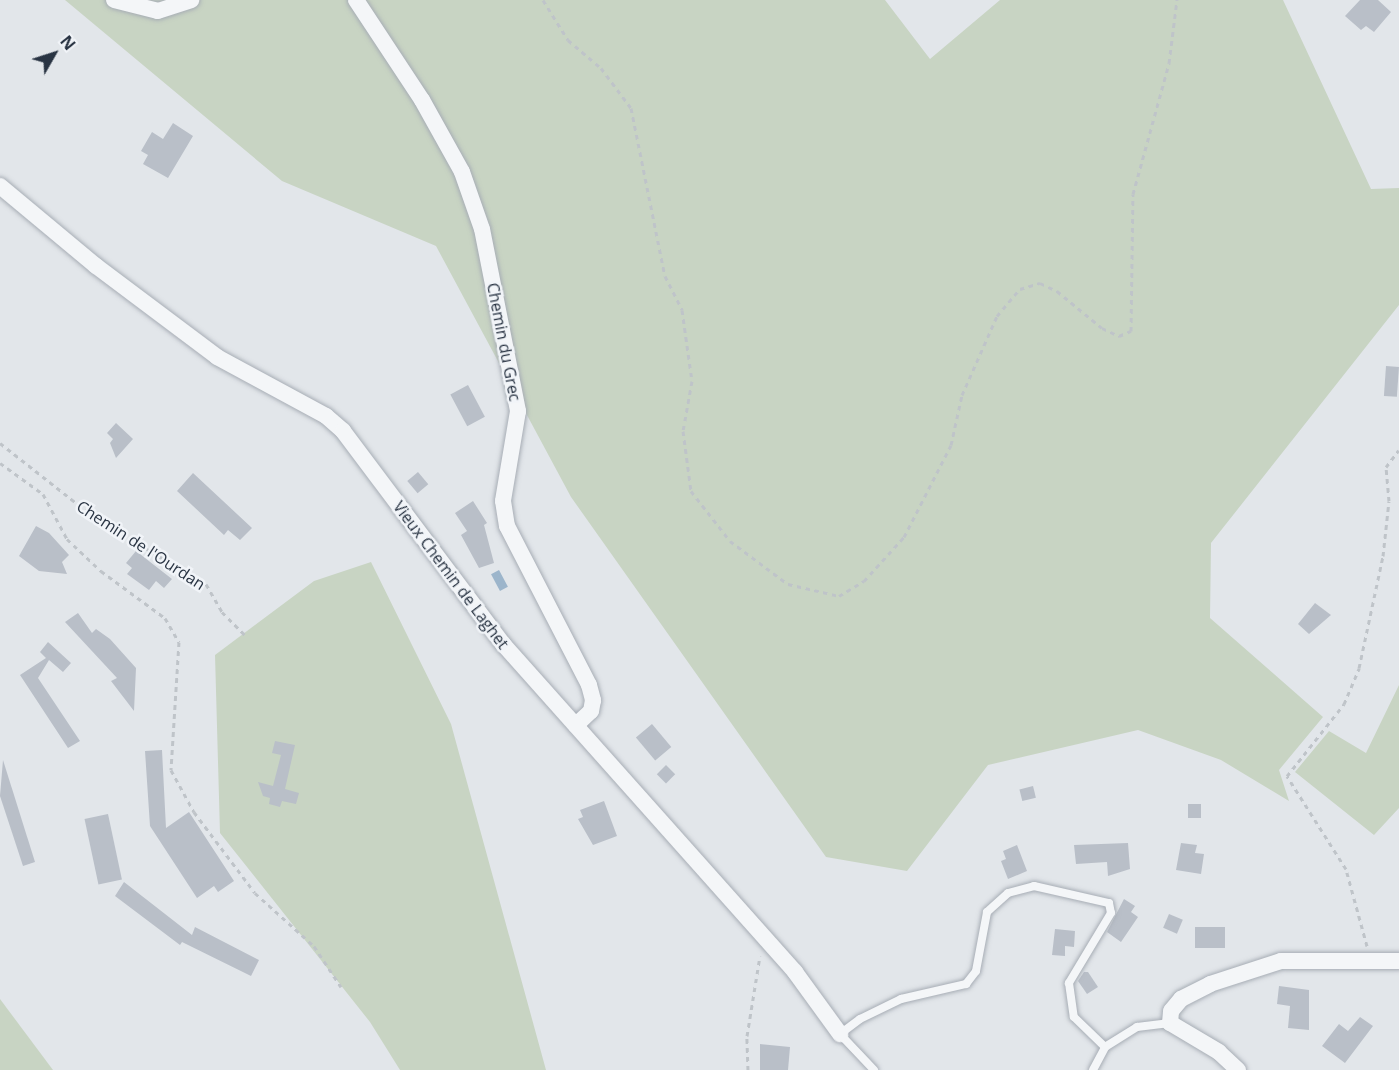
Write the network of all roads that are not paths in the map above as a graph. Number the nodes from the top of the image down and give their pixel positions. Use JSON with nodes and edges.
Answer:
{"nodes":[{"id":1,"x":114,"y":0,"type":"edge"},
{"id":2,"x":191,"y":0,"type":"edge"},
{"id":3,"x":356,"y":0,"type":"edge"},
{"id":4,"x":0,"y":186,"type":"edge"},
{"id":5,"x":576,"y":725,"type":"junction"},
{"id":6,"x":1399,"y":961,"type":"edge"},
{"id":7,"x":1170,"y":1023,"type":"junction"},
{"id":8,"x":840,"y":1034,"type":"junction"},
{"id":9,"x":1105,"y":1047,"type":"junction"},
{"id":10,"x":874,"y":1070,"type":"edge"},
{"id":11,"x":1093,"y":1070,"type":"edge"},
{"id":12,"x":1238,"y":1070,"type":"edge"}],
"edges":[{"from":1,"to":2,"type":"street"},
{"from":3,"to":5,"type":"street","name":"Chemin du Grec"},
{"from":4,"to":5,"type":"street","name":"Vieux Chemin de Laghet"},
{"from":5,"to":8,"type":"street","name":"Vieux Chemin de Laghet"},
{"from":6,"to":7,"type":"street"},
{"from":7,"to":9,"type":"lane"},
{"from":7,"to":12,"type":"street"},
{"from":8,"to":9,"type":"lane"},
{"from":8,"to":10,"type":"lane","name":"Vieux Chemin de Laghet"},
{"from":9,"to":11,"type":"lane"}]}
